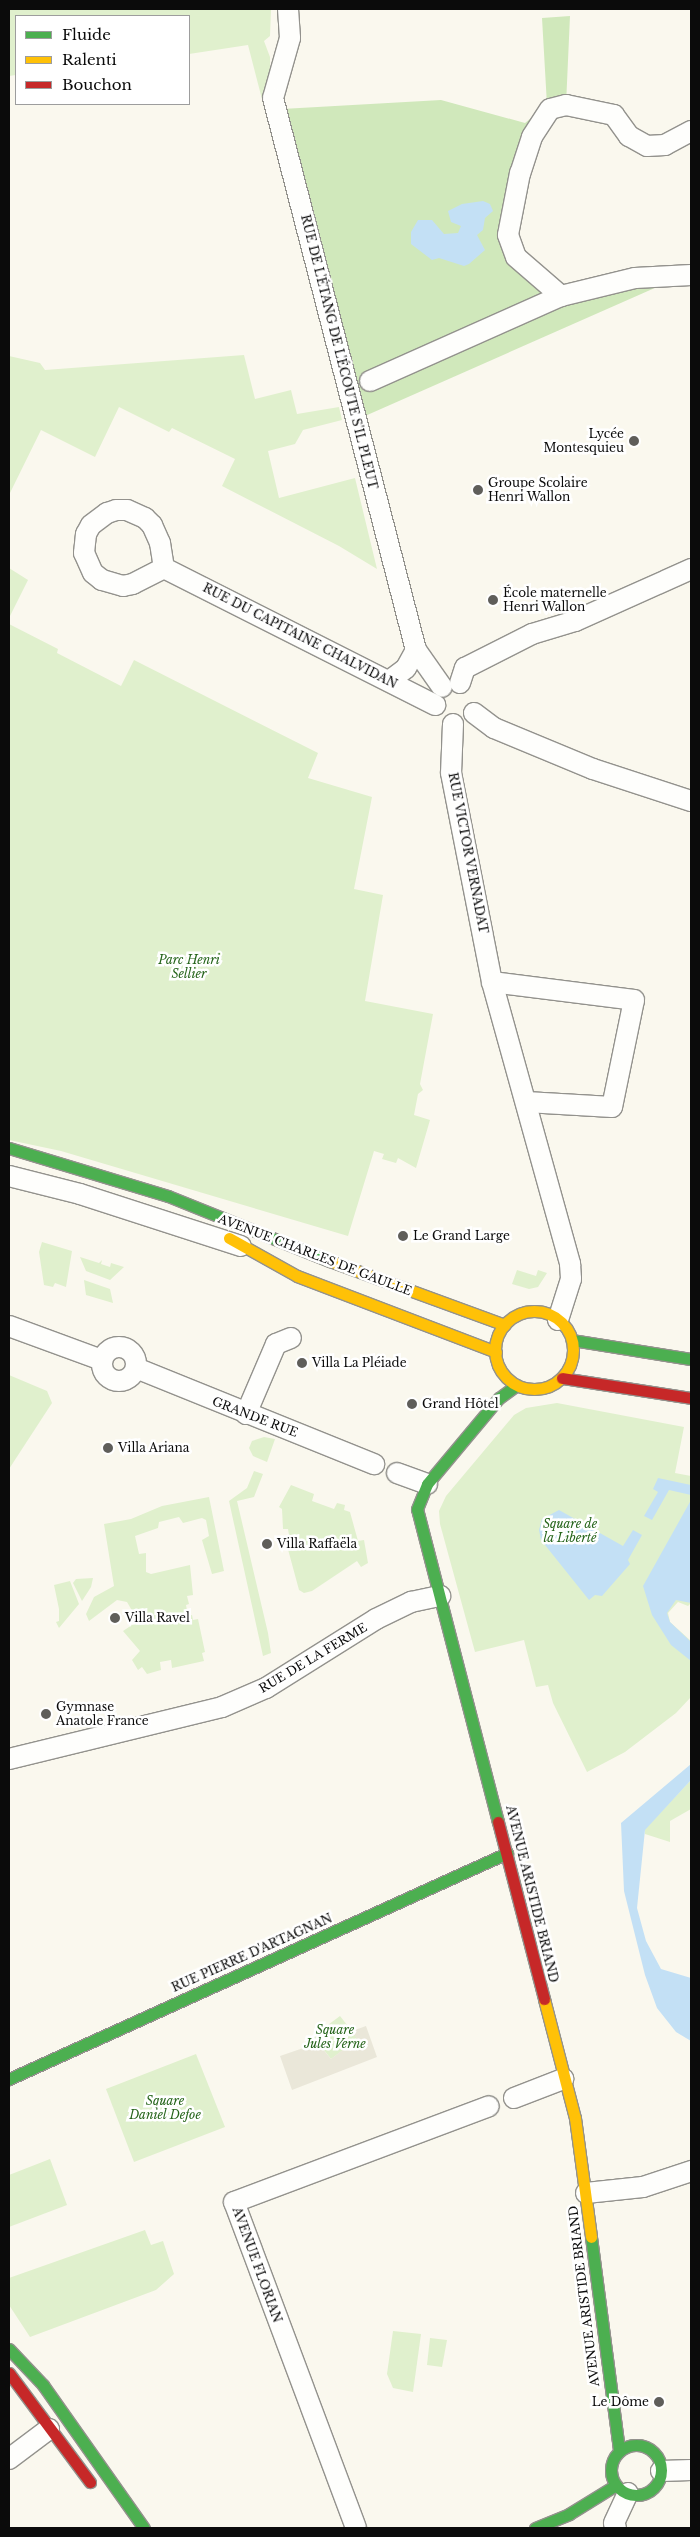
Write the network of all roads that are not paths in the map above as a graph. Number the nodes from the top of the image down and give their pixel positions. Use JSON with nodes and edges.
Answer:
{"nodes":[{"id":1,"x":288,"y":9,"type":"edge"},
{"id":2,"x":691,"y":131,"type":"edge"},
{"id":3,"x":691,"y":275,"type":"edge"},
{"id":4,"x":561,"y":296,"type":"junction"},
{"id":5,"x":370,"y":382,"type":"dead end"},
{"id":6,"x":164,"y":568,"type":"dead end"},
{"id":7,"x":691,"y":569,"type":"edge"},
{"id":8,"x":416,"y":650,"type":"junction"},
{"id":9,"x":389,"y":681,"type":"junction"},
{"id":10,"x":445,"y":692,"type":"junction"},
{"id":11,"x":474,"y":713,"type":"junction"},
{"id":12,"x":453,"y":724,"type":"junction"},
{"id":13,"x":691,"y":802,"type":"edge"},
{"id":14,"x":492,"y":982,"type":"junction"},
{"id":15,"x":526,"y":1102,"type":"junction"},
{"id":16,"x":9,"y":1148,"type":"edge"},
{"id":17,"x":9,"y":1176,"type":"edge"},
{"id":18,"x":126,"y":1183,"type":"junction"},
{"id":19,"x":248,"y":1248,"type":"junction"},
{"id":20,"x":558,"y":1320,"type":"junction"},
{"id":21,"x":505,"y":1325,"type":"junction"},
{"id":22,"x":9,"y":1326,"type":"edge"},
{"id":23,"x":291,"y":1338,"type":"dead end"},
{"id":24,"x":572,"y":1340,"type":"junction"},
{"id":25,"x":496,"y":1352,"type":"junction"},
{"id":26,"x":691,"y":1359,"type":"edge"},
{"id":27,"x":562,"y":1378,"type":"junction"},
{"id":28,"x":517,"y":1385,"type":"junction"},
{"id":29,"x":691,"y":1398,"type":"edge"},
{"id":30,"x":246,"y":1414,"type":"junction"},
{"id":31,"x":374,"y":1464,"type":"dead end"},
{"id":32,"x":397,"y":1473,"type":"dead end"},
{"id":33,"x":427,"y":1484,"type":"junction"},
{"id":34,"x":440,"y":1596,"type":"junction"},
{"id":35,"x":9,"y":1758,"type":"edge"},
{"id":36,"x":507,"y":1853,"type":"junction"},
{"id":37,"x":9,"y":2079,"type":"edge"},
{"id":38,"x":564,"y":2079,"type":"junction"},
{"id":39,"x":514,"y":2098,"type":"dead end"},
{"id":40,"x":489,"y":2106,"type":"dead end"},
{"id":41,"x":691,"y":2171,"type":"edge"},
{"id":42,"x":586,"y":2193,"type":"junction"},
{"id":43,"x":9,"y":2349,"type":"edge"},
{"id":44,"x":9,"y":2373,"type":"edge"},
{"id":45,"x":49,"y":2429,"type":"junction"},
{"id":46,"x":618,"y":2451,"type":"junction"},
{"id":47,"x":9,"y":2459,"type":"edge"},
{"id":48,"x":691,"y":2470,"type":"edge"},
{"id":49,"x":661,"y":2471,"type":"junction"},
{"id":50,"x":622,"y":2489,"type":"junction"},
{"id":51,"x":100,"y":2496,"type":"dead end"},
{"id":52,"x":124,"y":2499,"type":"junction"},
{"id":53,"x":144,"y":2528,"type":"edge"},
{"id":54,"x":356,"y":2528,"type":"edge"},
{"id":55,"x":535,"y":2528,"type":"edge"},
{"id":56,"x":616,"y":2528,"type":"edge"}],
"edges":[{"from":1,"to":8,"type":"street","name":"RUE DE L'ÉTANG DE L'ÉCOUTE S'IL PLEUT"},
{"from":2,"to":4,"type":"street"},
{"from":3,"to":4,"type":"street"},
{"from":4,"to":5,"type":"street"},
{"from":6,"to":9,"type":"street","name":"RUE DU CAPITAINE CHALVIDAN"},
{"from":7,"to":10,"type":"street"},
{"from":8,"to":9,"type":"street"},
{"from":8,"to":10,"type":"street","name":"RUE DE L'ÉTANG DE L'ÉCOUTE S'IL PLEUT"},
{"from":9,"to":10,"type":"street","name":"RUE DU CAPITAINE CHALVIDAN"},
{"from":10,"to":11,"type":"street"},
{"from":10,"to":12,"type":"street"},
{"from":11,"to":12,"type":"street"},
{"from":11,"to":13,"type":"street"},
{"from":12,"to":14,"type":"street","name":"RUE VICTOR VERNADAT"},
{"from":14,"to":15,"type":"street","name":"RUE VICTOR VERNADAT"},
{"from":14,"to":15,"type":"street"},
{"from":15,"to":20,"type":"street","name":"RUE VICTOR VERNADAT"},
{"from":16,"to":18,"type":"street","name":"AVENUE CHARLES DE GAULLE"},
{"from":17,"to":19,"type":"street","name":"AVENUE CHARLES DE GAULLE"},
{"from":18,"to":19,"type":"street","name":"AVENUE CHARLES DE GAULLE"},
{"from":18,"to":21,"type":"street","name":"AVENUE CHARLES DE GAULLE"},
{"from":19,"to":25,"type":"street","name":"AVENUE CHARLES DE GAULLE"},
{"from":20,"to":21,"type":"street"},
{"from":20,"to":24,"type":"street"},
{"from":21,"to":25,"type":"street"},
{"from":22,"to":30,"type":"street","name":"GRANDE RUE"},
{"from":23,"to":30,"type":"street"},
{"from":24,"to":26,"type":"street"},
{"from":24,"to":27,"type":"street"},
{"from":25,"to":28,"type":"street"},
{"from":27,"to":28,"type":"street"},
{"from":27,"to":29,"type":"street"},
{"from":28,"to":33,"type":"street","name":"AVENUE ARISTIDE BRIAND"},
{"from":30,"to":31,"type":"street","name":"GRANDE RUE"},
{"from":32,"to":33,"type":"street"},
{"from":33,"to":34,"type":"street","name":"AVENUE ARISTIDE BRIAND"},
{"from":34,"to":35,"type":"street","name":"RUE DE LA FERME"},
{"from":34,"to":36,"type":"street","name":"AVENUE ARISTIDE BRIAND"},
{"from":36,"to":37,"type":"street","name":"RUE PIERRE D'ARTAGNAN"},
{"from":36,"to":38,"type":"street","name":"AVENUE ARISTIDE BRIAND"},
{"from":38,"to":39,"type":"street"},
{"from":38,"to":42,"type":"street","name":"AVENUE ARISTIDE BRIAND"},
{"from":40,"to":54,"type":"street","name":"AVENUE FLORIAN"},
{"from":41,"to":42,"type":"street"},
{"from":42,"to":46,"type":"street","name":"AVENUE ARISTIDE BRIAND"},
{"from":43,"to":52,"type":"street"},
{"from":44,"to":45,"type":"street"},
{"from":45,"to":47,"type":"street"},
{"from":45,"to":51,"type":"street"},
{"from":45,"to":52,"type":"street"},
{"from":46,"to":49,"type":"street"},
{"from":46,"to":50,"type":"street"},
{"from":48,"to":49,"type":"street"},
{"from":49,"to":50,"type":"street"},
{"from":50,"to":55,"type":"street"},
{"from":50,"to":56,"type":"street"},
{"from":52,"to":53,"type":"street"}]}
